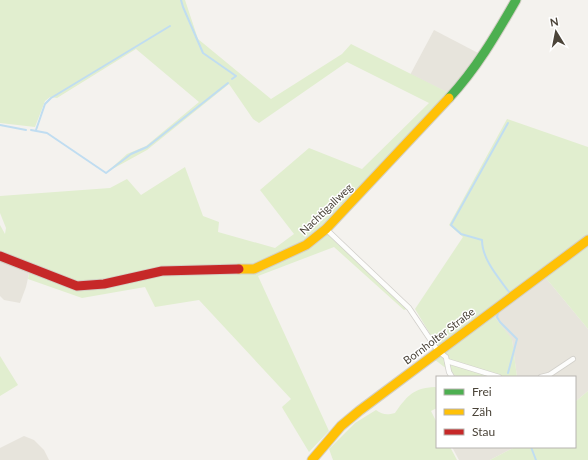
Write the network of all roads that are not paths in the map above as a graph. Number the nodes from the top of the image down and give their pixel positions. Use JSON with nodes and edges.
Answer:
{"nodes":[{"id":1,"x":516,"y":0,"type":"edge"},
{"id":2,"x":326,"y":229,"type":"junction"},
{"id":3,"x":588,"y":240,"type":"edge"},
{"id":4,"x":0,"y":256,"type":"edge"},
{"id":5,"x":438,"y":351,"type":"junction"},
{"id":6,"x":573,"y":359,"type":"dead end"},
{"id":7,"x":447,"y":361,"type":"junction"},
{"id":8,"x":452,"y":376,"type":"edge"},
{"id":9,"x":496,"y":376,"type":"edge"},
{"id":10,"x":545,"y":376,"type":"edge"},
{"id":11,"x":312,"y":460,"type":"edge"}],
"edges":[{"from":1,"to":2,"type":"street","name":"Nachtigallweg"},
{"from":2,"to":4,"type":"street","name":"Nachtigallweg"},
{"from":2,"to":5,"type":"lane"},
{"from":3,"to":5,"type":"street","name":"Bornholter Straße"},
{"from":5,"to":7,"type":"lane"},
{"from":5,"to":11,"type":"street","name":"Bornholter Straße"},
{"from":6,"to":10,"type":"lane"},
{"from":7,"to":8,"type":"lane"},
{"from":7,"to":9,"type":"lane"}]}
